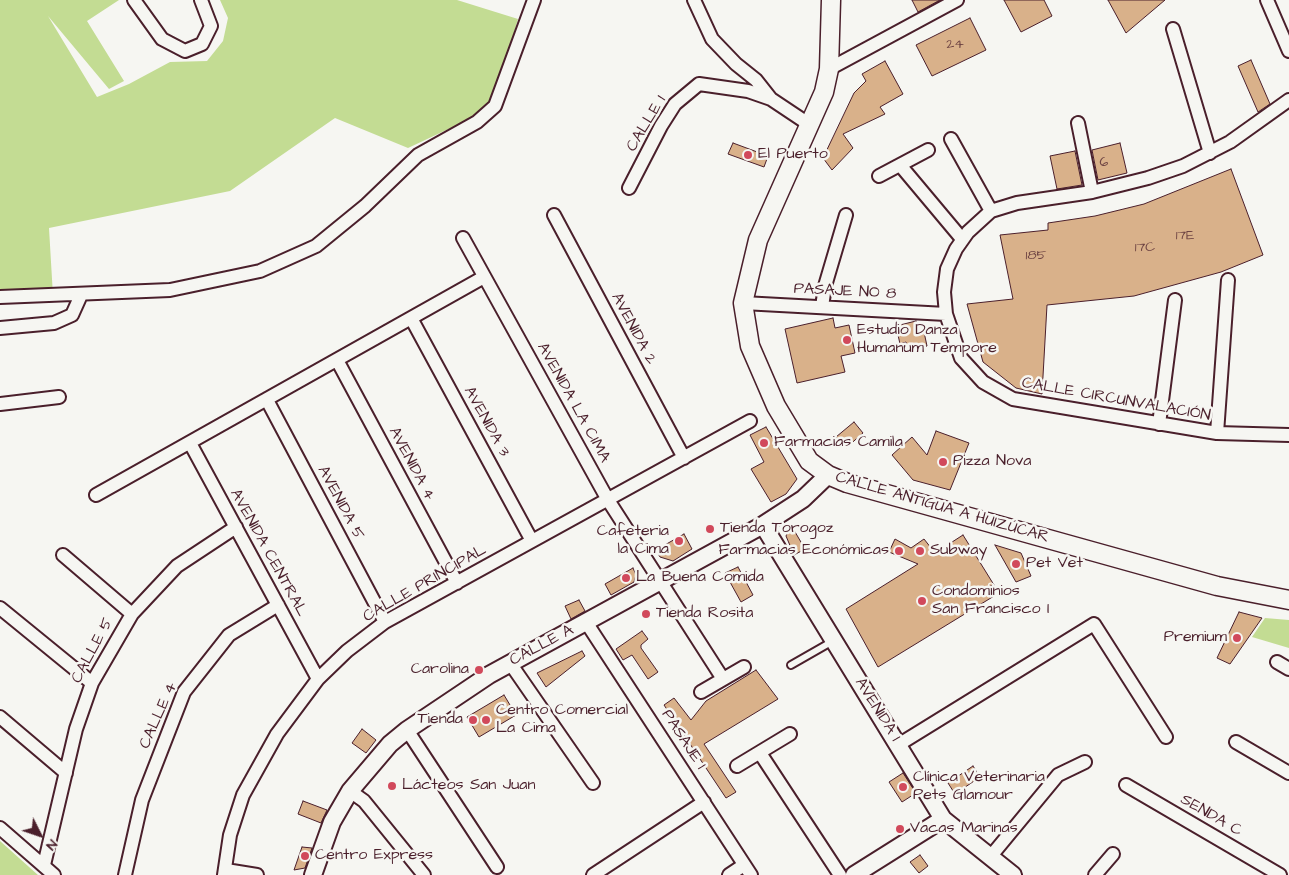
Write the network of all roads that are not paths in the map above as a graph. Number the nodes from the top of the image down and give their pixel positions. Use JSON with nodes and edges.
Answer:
{"nodes":[{"id":1,"x":134,"y":0,"type":"edge"},
{"id":2,"x":202,"y":0,"type":"edge"},
{"id":3,"x":534,"y":0,"type":"edge"},
{"id":4,"x":694,"y":0,"type":"edge"},
{"id":5,"x":831,"y":0,"type":"edge"},
{"id":6,"x":957,"y":0,"type":"edge"},
{"id":7,"x":1267,"y":0,"type":"edge"},
{"id":8,"x":1172,"y":29,"type":"dead end"},
{"id":9,"x":1289,"y":51,"type":"edge"},
{"id":10,"x":829,"y":69,"type":"junction"},
{"id":11,"x":771,"y":99,"type":"junction"},
{"id":12,"x":1289,"y":100,"type":"edge"},
{"id":13,"x":1078,"y":123,"type":"dead end"},
{"id":14,"x":810,"y":125,"type":"junction"},
{"id":15,"x":951,"y":139,"type":"dead end"},
{"id":16,"x":928,"y":150,"type":"dead end"},
{"id":17,"x":1210,"y":153,"type":"junction"},
{"id":18,"x":900,"y":165,"type":"junction"},
{"id":19,"x":879,"y":176,"type":"dead end"},
{"id":20,"x":629,"y":188,"type":"dead end"},
{"id":21,"x":1092,"y":192,"type":"junction"},
{"id":22,"x":991,"y":211,"type":"junction"},
{"id":23,"x":554,"y":215,"type":"dead end"},
{"id":24,"x":846,"y":215,"type":"dead end"},
{"id":25,"x":463,"y":238,"type":"dead end"},
{"id":26,"x":962,"y":239,"type":"junction"},
{"id":27,"x":484,"y":277,"type":"junction"},
{"id":28,"x":1228,"y":280,"type":"dead end"},
{"id":29,"x":81,"y":295,"type":"junction"},
{"id":30,"x":0,"y":298,"type":"edge"},
{"id":31,"x":1175,"y":300,"type":"dead end"},
{"id":32,"x":743,"y":303,"type":"junction"},
{"id":33,"x":822,"y":307,"type":"junction"},
{"id":34,"x":946,"y":314,"type":"junction"},
{"id":35,"x":411,"y":318,"type":"junction"},
{"id":36,"x":0,"y":328,"type":"edge"},
{"id":37,"x":337,"y":360,"type":"junction"},
{"id":38,"x":59,"y":397,"type":"dead end"},
{"id":39,"x":267,"y":400,"type":"junction"},
{"id":40,"x":0,"y":404,"type":"edge"},
{"id":41,"x":750,"y":422,"type":"dead end"},
{"id":42,"x":1159,"y":424,"type":"junction"},
{"id":43,"x":1217,"y":433,"type":"junction"},
{"id":44,"x":1289,"y":434,"type":"edge"},
{"id":45,"x":190,"y":443,"type":"junction"},
{"id":46,"x":684,"y":458,"type":"junction"},
{"id":47,"x":828,"y":475,"type":"junction"},
{"id":48,"x":96,"y":495,"type":"dead end"},
{"id":49,"x":608,"y":500,"type":"junction"},
{"id":50,"x":762,"y":525,"type":"junction"},
{"id":51,"x":236,"y":528,"type":"junction"},
{"id":52,"x":532,"y":541,"type":"junction"},
{"id":53,"x":63,"y":555,"type":"dead end"},
{"id":54,"x":658,"y":581,"type":"junction"},
{"id":55,"x":457,"y":583,"type":"junction"},
{"id":56,"x":1289,"y":600,"type":"edge"},
{"id":57,"x":278,"y":605,"type":"junction"},
{"id":58,"x":0,"y":608,"type":"edge"},
{"id":59,"x":132,"y":614,"type":"junction"},
{"id":60,"x":385,"y":622,"type":"junction"},
{"id":61,"x":586,"y":622,"type":"junction"},
{"id":62,"x":834,"y":641,"type":"junction"},
{"id":63,"x":1277,"y":662,"type":"dead end"},
{"id":64,"x":510,"y":663,"type":"junction"},
{"id":65,"x":792,"y":665,"type":"dead end"},
{"id":66,"x":744,"y":667,"type":"dead end"},
{"id":67,"x":1289,"y":669,"type":"edge"},
{"id":68,"x":318,"y":679,"type":"junction"},
{"id":69,"x":723,"y":679,"type":"junction"},
{"id":70,"x":92,"y":683,"type":"junction"},
{"id":71,"x":701,"y":692,"type":"dead end"},
{"id":72,"x":0,"y":717,"type":"edge"},
{"id":73,"x":407,"y":730,"type":"junction"},
{"id":74,"x":790,"y":734,"type":"dead end"},
{"id":75,"x":1166,"y":737,"type":"dead end"},
{"id":76,"x":1236,"y":742,"type":"dead end"},
{"id":77,"x":898,"y":744,"type":"junction"},
{"id":78,"x":760,"y":753,"type":"junction"},
{"id":79,"x":1085,"y":762,"type":"dead end"},
{"id":80,"x":737,"y":766,"type":"dead end"},
{"id":81,"x":66,"y":773,"type":"junction"},
{"id":82,"x":1289,"y":773,"type":"edge"},
{"id":83,"x":593,"y":783,"type":"dead end"},
{"id":84,"x":1126,"y":785,"type":"dead end"},
{"id":85,"x":350,"y":790,"type":"junction"},
{"id":86,"x":704,"y":802,"type":"junction"},
{"id":87,"x":943,"y":819,"type":"junction"},
{"id":88,"x":0,"y":828,"type":"edge"},
{"id":89,"x":1113,"y":854,"type":"dead end"},
{"id":90,"x":991,"y":856,"type":"junction"},
{"id":91,"x":44,"y":865,"type":"junction"},
{"id":92,"x":497,"y":868,"type":"dead end"},
{"id":93,"x":748,"y":870,"type":"edge"},
{"id":94,"x":225,"y":872,"type":"edge"},
{"id":95,"x":54,"y":875,"type":"edge"},
{"id":96,"x":125,"y":875,"type":"edge"},
{"id":97,"x":257,"y":875,"type":"edge"},
{"id":98,"x":313,"y":875,"type":"edge"},
{"id":99,"x":424,"y":875,"type":"edge"},
{"id":100,"x":593,"y":875,"type":"edge"},
{"id":101,"x":729,"y":875,"type":"edge"},
{"id":102,"x":840,"y":875,"type":"edge"},
{"id":103,"x":854,"y":875,"type":"edge"},
{"id":104,"x":1013,"y":875,"type":"edge"},
{"id":105,"x":1095,"y":875,"type":"edge"},
{"id":106,"x":1280,"y":875,"type":"edge"}],
"edges":[{"from":1,"to":2,"type":"street"},
{"from":3,"to":29,"type":"street"},
{"from":4,"to":11,"type":"street"},
{"from":5,"to":10,"type":"main road"},
{"from":6,"to":10,"type":"street"},
{"from":7,"to":9,"type":"street"},
{"from":8,"to":17,"type":"street"},
{"from":10,"to":14,"type":"main road"},
{"from":11,"to":14,"type":"street","name":"CALLE 1"},
{"from":11,"to":20,"type":"street","name":"CALLE 1"},
{"from":12,"to":17,"type":"street","name":"CALLE CIRCUNVALACIÓN"},
{"from":13,"to":21,"type":"street"},
{"from":14,"to":32,"type":"main road"},
{"from":15,"to":22,"type":"street"},
{"from":16,"to":18,"type":"street"},
{"from":17,"to":21,"type":"street","name":"CALLE CIRCUNVALACIÓN"},
{"from":18,"to":19,"type":"street"},
{"from":18,"to":26,"type":"street"},
{"from":21,"to":22,"type":"street","name":"CALLE CIRCUNVALACIÓN"},
{"from":22,"to":26,"type":"street","name":"CALLE CIRCUNVALACIÓN"},
{"from":23,"to":46,"type":"street","name":"AVENIDA 2"},
{"from":24,"to":33,"type":"street"},
{"from":25,"to":27,"type":"street","name":"AVENIDA LA CIMA"},
{"from":26,"to":34,"type":"street","name":"CALLE CIRCUNVALACIÓN"},
{"from":27,"to":35,"type":"street"},
{"from":27,"to":49,"type":"street","name":"AVENIDA LA CIMA"},
{"from":28,"to":43,"type":"street"},
{"from":29,"to":30,"type":"street"},
{"from":29,"to":36,"type":"street"},
{"from":31,"to":42,"type":"street"},
{"from":32,"to":33,"type":"street","name":"PASAJE NO 8"},
{"from":32,"to":47,"type":"main road","name":"CALLE ANTIGUA A HUIZÚCAR"},
{"from":33,"to":34,"type":"street","name":"PASAJE NO 8"},
{"from":34,"to":42,"type":"street","name":"CALLE CIRCUNVALACIÓN"},
{"from":35,"to":37,"type":"street"},
{"from":35,"to":52,"type":"street","name":"AVENIDA 3"},
{"from":37,"to":39,"type":"street"},
{"from":37,"to":55,"type":"street","name":"AVENIDA 4"},
{"from":38,"to":40,"type":"street"},
{"from":39,"to":45,"type":"street"},
{"from":39,"to":60,"type":"street","name":"AVENIDA 5"},
{"from":41,"to":46,"type":"street","name":"CALLE PRINCIPAL"},
{"from":42,"to":43,"type":"street","name":"CALLE CIRCUNVALACIÓN"},
{"from":43,"to":44,"type":"street","name":"CALLE CIRCUNVALACIÓN"},
{"from":45,"to":48,"type":"street"},
{"from":45,"to":51,"type":"street","name":"AVENIDA CENTRAL"},
{"from":46,"to":49,"type":"street","name":"CALLE PRINCIPAL"},
{"from":47,"to":50,"type":"street","name":"CALLE A"},
{"from":47,"to":56,"type":"main road","name":"CALLE ANTIGUA A HUIZÚCAR"},
{"from":49,"to":52,"type":"street","name":"CALLE PRINCIPAL"},
{"from":49,"to":54,"type":"street","name":"AVENIDA LA CIMA"},
{"from":50,"to":54,"type":"street","name":"CALLE A"},
{"from":50,"to":62,"type":"street","name":"AVENIDA 1"},
{"from":51,"to":57,"type":"street","name":"AVENIDA CENTRAL"},
{"from":51,"to":59,"type":"street","name":"CALLE 5"},
{"from":52,"to":55,"type":"street","name":"CALLE PRINCIPAL"},
{"from":53,"to":59,"type":"street"},
{"from":54,"to":61,"type":"street","name":"CALLE A"},
{"from":54,"to":69,"type":"street","name":"AVENIDA LA CIMA"},
{"from":55,"to":60,"type":"street","name":"CALLE PRINCIPAL"},
{"from":57,"to":68,"type":"street","name":"AVENIDA CENTRAL"},
{"from":57,"to":96,"type":"street","name":"CALLE 4"},
{"from":58,"to":70,"type":"street"},
{"from":59,"to":70,"type":"street","name":"CALLE 5"},
{"from":60,"to":68,"type":"street","name":"CALLE PRINCIPAL"},
{"from":61,"to":64,"type":"street","name":"CALLE A"},
{"from":61,"to":86,"type":"street","name":"PASAJE 1"},
{"from":62,"to":65,"type":"lane"},
{"from":62,"to":77,"type":"street","name":"AVENIDA 1"},
{"from":63,"to":67,"type":"street"},
{"from":64,"to":73,"type":"street","name":"CALLE A"},
{"from":64,"to":83,"type":"street"},
{"from":66,"to":69,"type":"street"},
{"from":68,"to":94,"type":"street","name":"CALLE PRINCIPAL"},
{"from":69,"to":71,"type":"street"},
{"from":70,"to":81,"type":"street","name":"CALLE 5"},
{"from":72,"to":81,"type":"street"},
{"from":73,"to":85,"type":"street","name":"CALLE A"},
{"from":73,"to":92,"type":"street"},
{"from":74,"to":78,"type":"street"},
{"from":75,"to":77,"type":"street"},
{"from":76,"to":82,"type":"street"},
{"from":77,"to":87,"type":"street","name":"AVENIDA 1"},
{"from":78,"to":80,"type":"street"},
{"from":78,"to":102,"type":"street"},
{"from":79,"to":90,"type":"street"},
{"from":81,"to":91,"type":"street","name":"CALLE 5"},
{"from":84,"to":106,"type":"street","name":"SENDA C"},
{"from":85,"to":98,"type":"street","name":"CALLE A"},
{"from":85,"to":99,"type":"street"},
{"from":86,"to":93,"type":"street","name":"PASAJE 1"},
{"from":86,"to":100,"type":"street"},
{"from":87,"to":90,"type":"street","name":"AVENIDA 1"},
{"from":87,"to":103,"type":"street"},
{"from":88,"to":91,"type":"street"},
{"from":89,"to":105,"type":"street"},
{"from":90,"to":104,"type":"street","name":"AVENIDA 1"},
{"from":91,"to":95,"type":"street"},
{"from":93,"to":101,"type":"street"},
{"from":94,"to":97,"type":"street"}]}
